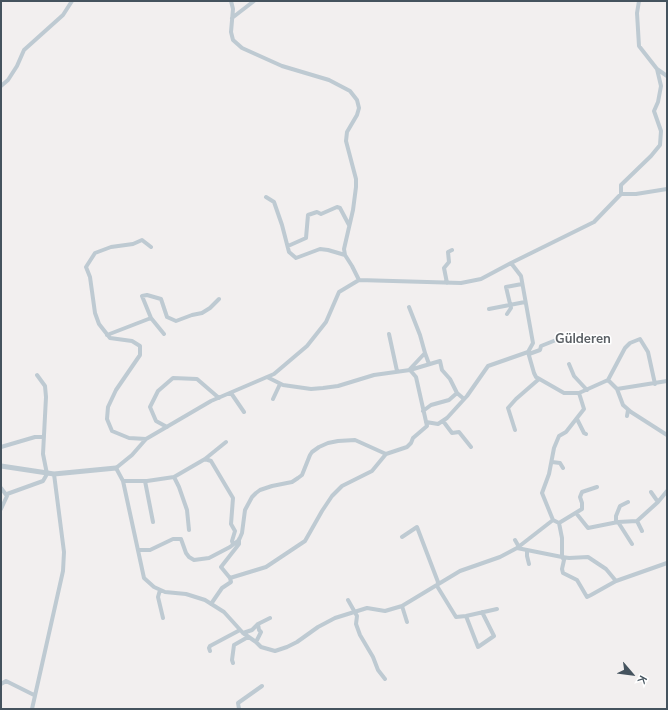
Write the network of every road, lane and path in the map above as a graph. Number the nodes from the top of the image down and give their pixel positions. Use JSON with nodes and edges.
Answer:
{"nodes":[{"id":1,"x":72,"y":1,"type":"edge"},
{"id":2,"x":231,"y":1,"type":"edge"},
{"id":3,"x":254,"y":1,"type":"edge"},
{"id":4,"x":639,"y":1,"type":"edge"},
{"id":5,"x":232,"y":18,"type":"junction"},
{"id":6,"x":657,"y":69,"type":"junction"},
{"id":7,"x":667,"y":76,"type":"edge"},
{"id":8,"x":1,"y":86,"type":"edge"},
{"id":9,"x":667,"y":190,"type":"edge"},
{"id":10,"x":621,"y":194,"type":"junction"},
{"id":11,"x":266,"y":197,"type":"dead end"},
{"id":12,"x":349,"y":225,"type":"junction"},
{"id":13,"x":288,"y":246,"type":"junction"},
{"id":14,"x":151,"y":247,"type":"dead end"},
{"id":15,"x":452,"y":250,"type":"dead end"},
{"id":16,"x":345,"y":255,"type":"junction"},
{"id":17,"x":511,"y":263,"type":"junction"},
{"id":18,"x":359,"y":280,"type":"junction"},
{"id":19,"x":447,"y":283,"type":"junction"},
{"id":20,"x":522,"y":284,"type":"junction"},
{"id":21,"x":219,"y":298,"type":"dead end"},
{"id":22,"x":525,"y":302,"type":"junction"},
{"id":23,"x":510,"y":304,"type":"junction"},
{"id":24,"x":409,"y":307,"type":"dead end"},
{"id":25,"x":489,"y":309,"type":"dead end"},
{"id":26,"x":507,"y":314,"type":"dead end"},
{"id":27,"x":151,"y":318,"type":"junction"},
{"id":28,"x":107,"y":334,"type":"junction"},
{"id":29,"x":164,"y":334,"type":"dead end"},
{"id":30,"x":389,"y":334,"type":"dead end"},
{"id":31,"x":556,"y":340,"type":"dead end"},
{"id":32,"x":528,"y":353,"type":"junction"},
{"id":33,"x":425,"y":354,"type":"junction"},
{"id":34,"x":429,"y":364,"type":"junction"},
{"id":35,"x":569,"y":364,"type":"dead end"},
{"id":36,"x":410,"y":370,"type":"junction"},
{"id":37,"x":397,"y":371,"type":"junction"},
{"id":38,"x":37,"y":375,"type":"dead end"},
{"id":39,"x":267,"y":377,"type":"junction"},
{"id":40,"x":539,"y":379,"type":"junction"},
{"id":41,"x":608,"y":380,"type":"junction"},
{"id":42,"x":667,"y":381,"type":"edge"},
{"id":43,"x":280,"y":384,"type":"junction"},
{"id":44,"x":655,"y":384,"type":"junction"},
{"id":45,"x":617,"y":389,"type":"junction"},
{"id":46,"x":587,"y":390,"type":"junction"},
{"id":47,"x":231,"y":393,"type":"junction"},
{"id":48,"x":457,"y":393,"type":"junction"},
{"id":49,"x":579,"y":394,"type":"junction"},
{"id":50,"x":219,"y":398,"type":"junction"},
{"id":51,"x":273,"y":399,"type":"dead end"},
{"id":52,"x":464,"y":399,"type":"junction"},
{"id":53,"x":628,"y":410,"type":"junction"},
{"id":54,"x":423,"y":411,"type":"junction"},
{"id":55,"x":244,"y":412,"type":"dead end"},
{"id":56,"x":627,"y":416,"type":"dead end"},
{"id":57,"x":577,"y":419,"type":"junction"},
{"id":58,"x":442,"y":421,"type":"junction"},
{"id":59,"x":426,"y":422,"type":"junction"},
{"id":60,"x":167,"y":427,"type":"junction"},
{"id":61,"x":514,"y":430,"type":"dead end"},
{"id":62,"x":586,"y":434,"type":"dead end"},
{"id":63,"x":667,"y":435,"type":"edge"},
{"id":64,"x":44,"y":436,"type":"junction"},
{"id":65,"x":146,"y":439,"type":"junction"},
{"id":66,"x":226,"y":442,"type":"dead end"},
{"id":67,"x":1,"y":447,"type":"edge"},
{"id":68,"x":472,"y":448,"type":"dead end"},
{"id":69,"x":386,"y":454,"type":"junction"},
{"id":70,"x":205,"y":459,"type":"junction"},
{"id":71,"x":552,"y":462,"type":"junction"},
{"id":72,"x":1,"y":466,"type":"edge"},
{"id":73,"x":116,"y":468,"type":"junction"},
{"id":74,"x":563,"y":468,"type":"dead end"},
{"id":75,"x":47,"y":474,"type":"junction"},
{"id":76,"x":54,"y":474,"type":"junction"},
{"id":77,"x":174,"y":477,"type":"junction"},
{"id":78,"x":122,"y":481,"type":"junction"},
{"id":79,"x":145,"y":481,"type":"junction"},
{"id":80,"x":1,"y":488,"type":"edge"},
{"id":81,"x":597,"y":488,"type":"dead end"},
{"id":82,"x":667,"y":491,"type":"edge"},
{"id":83,"x":651,"y":492,"type":"dead end"},
{"id":84,"x":7,"y":494,"type":"junction"},
{"id":85,"x":628,"y":502,"type":"dead end"},
{"id":86,"x":658,"y":502,"type":"junction"},
{"id":87,"x":1,"y":509,"type":"edge"},
{"id":88,"x":576,"y":513,"type":"junction"},
{"id":89,"x":553,"y":520,"type":"junction"},
{"id":90,"x":637,"y":521,"type":"junction"},
{"id":91,"x":153,"y":522,"type":"dead end"},
{"id":92,"x":617,"y":522,"type":"junction"},
{"id":93,"x":559,"y":523,"type":"junction"},
{"id":94,"x":189,"y":530,"type":"dead end"},
{"id":95,"x":642,"y":531,"type":"dead end"},
{"id":96,"x":402,"y":537,"type":"dead end"},
{"id":97,"x":239,"y":538,"type":"junction"},
{"id":98,"x":515,"y":540,"type":"dead end"},
{"id":99,"x":233,"y":544,"type":"junction"},
{"id":100,"x":632,"y":544,"type":"dead end"},
{"id":101,"x":518,"y":548,"type":"junction"},
{"id":102,"x":138,"y":550,"type":"junction"},
{"id":103,"x":527,"y":550,"type":"junction"},
{"id":104,"x":562,"y":557,"type":"junction"},
{"id":105,"x":667,"y":562,"type":"edge"},
{"id":106,"x":529,"y":564,"type":"dead end"},
{"id":107,"x":230,"y":578,"type":"junction"},
{"id":108,"x":616,"y":581,"type":"junction"},
{"id":109,"x":437,"y":586,"type":"junction"},
{"id":110,"x":160,"y":590,"type":"junction"},
{"id":111,"x":348,"y":600,"type":"dead end"},
{"id":112,"x":211,"y":604,"type":"junction"},
{"id":113,"x":402,"y":606,"type":"junction"},
{"id":114,"x":497,"y":609,"type":"dead end"},
{"id":115,"x":355,"y":611,"type":"junction"},
{"id":116,"x":482,"y":612,"type":"junction"},
{"id":117,"x":466,"y":616,"type":"junction"},
{"id":118,"x":163,"y":618,"type":"dead end"},
{"id":119,"x":270,"y":618,"type":"dead end"},
{"id":120,"x":407,"y":622,"type":"dead end"},
{"id":121,"x":258,"y":624,"type":"junction"},
{"id":122,"x":242,"y":632,"type":"junction"},
{"id":123,"x":248,"y":637,"type":"junction"},
{"id":124,"x":256,"y":642,"type":"junction"},
{"id":125,"x":210,"y":651,"type":"dead end"},
{"id":126,"x":233,"y":663,"type":"dead end"},
{"id":127,"x":1,"y":678,"type":"edge"},
{"id":128,"x":385,"y":680,"type":"dead end"},
{"id":129,"x":6,"y":681,"type":"junction"},
{"id":130,"x":1,"y":684,"type":"edge"},
{"id":131,"x":262,"y":686,"type":"dead end"},
{"id":132,"x":34,"y":695,"type":"junction"},
{"id":133,"x":32,"y":709,"type":"edge"},
{"id":134,"x":239,"y":709,"type":"edge"}],
"edges":[{"from":1,"to":8,"type":"street"},
{"from":2,"to":5,"type":"street"},
{"from":3,"to":5,"type":"street"},
{"from":4,"to":6,"type":"street"},
{"from":5,"to":12,"type":"street"},
{"from":6,"to":7,"type":"street"},
{"from":6,"to":10,"type":"street"},
{"from":9,"to":10,"type":"street"},
{"from":10,"to":17,"type":"street"},
{"from":11,"to":13,"type":"street"},
{"from":12,"to":13,"type":"street"},
{"from":12,"to":16,"type":"street"},
{"from":13,"to":16,"type":"street"},
{"from":14,"to":28,"type":"street"},
{"from":15,"to":19,"type":"street"},
{"from":16,"to":18,"type":"street"},
{"from":17,"to":19,"type":"street"},
{"from":17,"to":20,"type":"street"},
{"from":18,"to":19,"type":"street"},
{"from":18,"to":39,"type":"street"},
{"from":20,"to":22,"type":"street"},
{"from":20,"to":23,"type":"street"},
{"from":21,"to":27,"type":"street"},
{"from":22,"to":23,"type":"street"},
{"from":22,"to":32,"type":"street"},
{"from":23,"to":25,"type":"street"},
{"from":23,"to":26,"type":"street"},
{"from":24,"to":33,"type":"street"},
{"from":27,"to":28,"type":"street"},
{"from":27,"to":29,"type":"street"},
{"from":28,"to":65,"type":"street"},
{"from":30,"to":37,"type":"street"},
{"from":31,"to":32,"type":"street"},
{"from":32,"to":40,"type":"street"},
{"from":32,"to":52,"type":"street"},
{"from":33,"to":34,"type":"street"},
{"from":33,"to":36,"type":"street"},
{"from":34,"to":36,"type":"street"},
{"from":34,"to":48,"type":"street"},
{"from":35,"to":46,"type":"street"},
{"from":36,"to":37,"type":"street"},
{"from":36,"to":54,"type":"street"},
{"from":37,"to":43,"type":"street"},
{"from":38,"to":64,"type":"street"},
{"from":39,"to":43,"type":"street"},
{"from":39,"to":47,"type":"street"},
{"from":40,"to":49,"type":"street"},
{"from":40,"to":61,"type":"street"},
{"from":41,"to":44,"type":"street"},
{"from":41,"to":45,"type":"street"},
{"from":41,"to":46,"type":"street"},
{"from":42,"to":44,"type":"street"},
{"from":43,"to":51,"type":"street"},
{"from":44,"to":45,"type":"street"},
{"from":45,"to":53,"type":"street"},
{"from":46,"to":49,"type":"street"},
{"from":47,"to":50,"type":"street"},
{"from":47,"to":55,"type":"street"},
{"from":48,"to":52,"type":"street"},
{"from":48,"to":54,"type":"street"},
{"from":49,"to":57,"type":"street"},
{"from":50,"to":60,"type":"street"},
{"from":50,"to":60,"type":"street"},
{"from":52,"to":58,"type":"street"},
{"from":53,"to":56,"type":"street"},
{"from":53,"to":63,"type":"street"},
{"from":54,"to":59,"type":"street"},
{"from":57,"to":62,"type":"street"},
{"from":57,"to":71,"type":"street"},
{"from":58,"to":59,"type":"street"},
{"from":58,"to":68,"type":"street"},
{"from":59,"to":69,"type":"street"},
{"from":60,"to":65,"type":"street"},
{"from":64,"to":67,"type":"street"},
{"from":64,"to":75,"type":"street"},
{"from":65,"to":73,"type":"street"},
{"from":66,"to":70,"type":"street"},
{"from":69,"to":97,"type":"street"},
{"from":69,"to":107,"type":"street"},
{"from":70,"to":77,"type":"street"},
{"from":70,"to":99,"type":"street"},
{"from":71,"to":74,"type":"street"},
{"from":71,"to":89,"type":"street"},
{"from":72,"to":75,"type":"street"},
{"from":73,"to":76,"type":"street"},
{"from":73,"to":78,"type":"street"},
{"from":75,"to":76,"type":"street"},
{"from":75,"to":84,"type":"street"},
{"from":76,"to":132,"type":"street"},
{"from":77,"to":79,"type":"street"},
{"from":77,"to":94,"type":"street"},
{"from":78,"to":79,"type":"street"},
{"from":78,"to":102,"type":"street"},
{"from":79,"to":91,"type":"street"},
{"from":80,"to":84,"type":"street"},
{"from":81,"to":88,"type":"street"},
{"from":82,"to":86,"type":"street"},
{"from":83,"to":86,"type":"street"},
{"from":84,"to":87,"type":"street"},
{"from":85,"to":92,"type":"street"},
{"from":86,"to":90,"type":"street"},
{"from":88,"to":92,"type":"street"},
{"from":88,"to":93,"type":"street"},
{"from":89,"to":93,"type":"street"},
{"from":89,"to":101,"type":"street"},
{"from":90,"to":92,"type":"street"},
{"from":90,"to":95,"type":"street"},
{"from":92,"to":100,"type":"street"},
{"from":93,"to":104,"type":"street"},
{"from":96,"to":109,"type":"street"},
{"from":97,"to":99,"type":"street"},
{"from":97,"to":107,"type":"street"},
{"from":98,"to":101,"type":"street"},
{"from":99,"to":102,"type":"street"},
{"from":101,"to":103,"type":"street"},
{"from":101,"to":109,"type":"street"},
{"from":102,"to":110,"type":"street"},
{"from":103,"to":104,"type":"street"},
{"from":103,"to":106,"type":"street"},
{"from":104,"to":108,"type":"street"},
{"from":104,"to":108,"type":"street"},
{"from":105,"to":108,"type":"street"},
{"from":107,"to":112,"type":"street"},
{"from":109,"to":113,"type":"street"},
{"from":109,"to":117,"type":"street"},
{"from":110,"to":112,"type":"street"},
{"from":110,"to":118,"type":"street"},
{"from":111,"to":115,"type":"street"},
{"from":112,"to":122,"type":"street"},
{"from":113,"to":115,"type":"street"},
{"from":113,"to":120,"type":"street"},
{"from":114,"to":116,"type":"street"},
{"from":115,"to":124,"type":"street"},
{"from":115,"to":128,"type":"street"},
{"from":116,"to":117,"type":"street"},
{"from":116,"to":117,"type":"street"},
{"from":119,"to":121,"type":"street"},
{"from":121,"to":122,"type":"street"},
{"from":121,"to":124,"type":"street"},
{"from":122,"to":123,"type":"street"},
{"from":122,"to":125,"type":"street"},
{"from":123,"to":124,"type":"street"},
{"from":123,"to":126,"type":"street"},
{"from":127,"to":129,"type":"street"},
{"from":129,"to":130,"type":"street"},
{"from":129,"to":132,"type":"street"},
{"from":131,"to":134,"type":"street"},
{"from":132,"to":133,"type":"street"}]}
